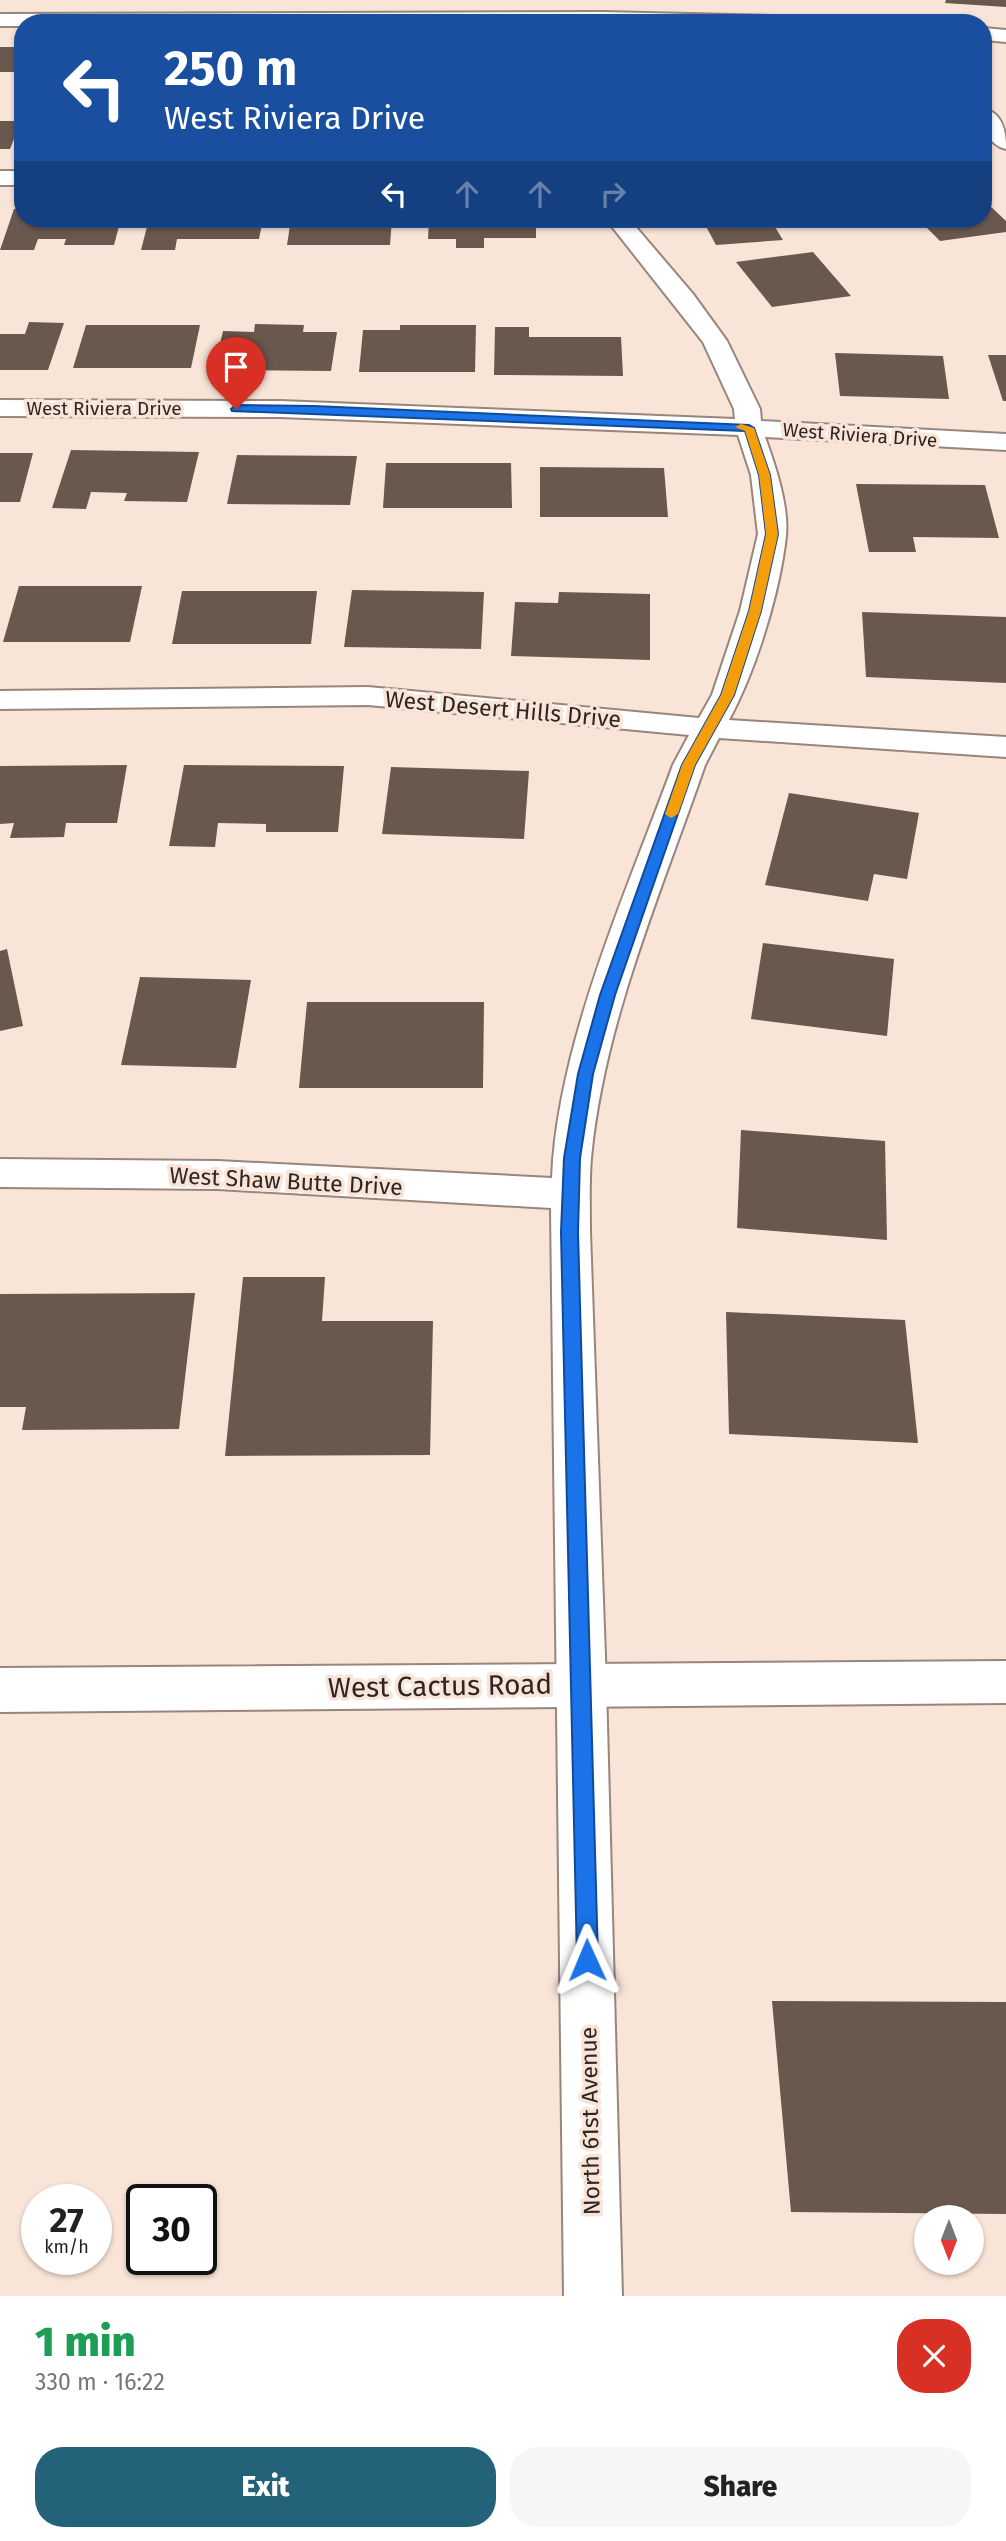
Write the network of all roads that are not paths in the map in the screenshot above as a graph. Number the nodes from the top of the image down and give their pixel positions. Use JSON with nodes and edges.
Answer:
{"nodes":[{"id":1,"x":552,"y":13,"type":"edge"},
{"id":2,"x":473,"y":14,"type":"edge"},
{"id":3,"x":578,"y":14,"type":"edge"},
{"id":4,"x":992,"y":125,"type":"edge"},
{"id":5,"x":1006,"y":143,"type":"edge"},
{"id":6,"x":625,"y":228,"type":"edge"},
{"id":7,"x":0,"y":408,"type":"edge"},
{"id":8,"x":749,"y":428,"type":"junction"},
{"id":9,"x":1006,"y":442,"type":"edge"},
{"id":10,"x":0,"y":700,"type":"edge"},
{"id":11,"x":710,"y":728,"type":"junction"},
{"id":12,"x":1006,"y":747,"type":"edge"},
{"id":13,"x":0,"y":1173,"type":"edge"},
{"id":14,"x":571,"y":1194,"type":"junction"},
{"id":15,"x":1006,"y":1682,"type":"edge"},
{"id":16,"x":582,"y":1685,"type":"junction"},
{"id":17,"x":0,"y":1690,"type":"edge"},
{"id":18,"x":593,"y":2296,"type":"edge"}],
"edges":[{"from":1,"to":2,"type":"street"},
{"from":1,"to":3,"type":"street"},
{"from":4,"to":5,"type":"street"},
{"from":6,"to":8,"type":"street","name":"North 61st Avenue"},
{"from":7,"to":8,"type":"street","name":"West Riviera Drive"},
{"from":8,"to":9,"type":"street","name":"West Riviera Drive"},
{"from":8,"to":11,"type":"street","name":"North 61st Avenue"},
{"from":10,"to":11,"type":"street","name":"West Desert Hills Drive"},
{"from":11,"to":12,"type":"street","name":"West Desert Hills Drive"},
{"from":11,"to":14,"type":"street","name":"North 61st Avenue"},
{"from":13,"to":14,"type":"street","name":"West Shaw Butte Drive"},
{"from":14,"to":16,"type":"street","name":"North 61st Avenue"},
{"from":15,"to":16,"type":"street","name":"West Cactus Road"},
{"from":16,"to":17,"type":"street","name":"West Cactus Road"},
{"from":16,"to":18,"type":"street","name":"North 61st Avenue"}]}
